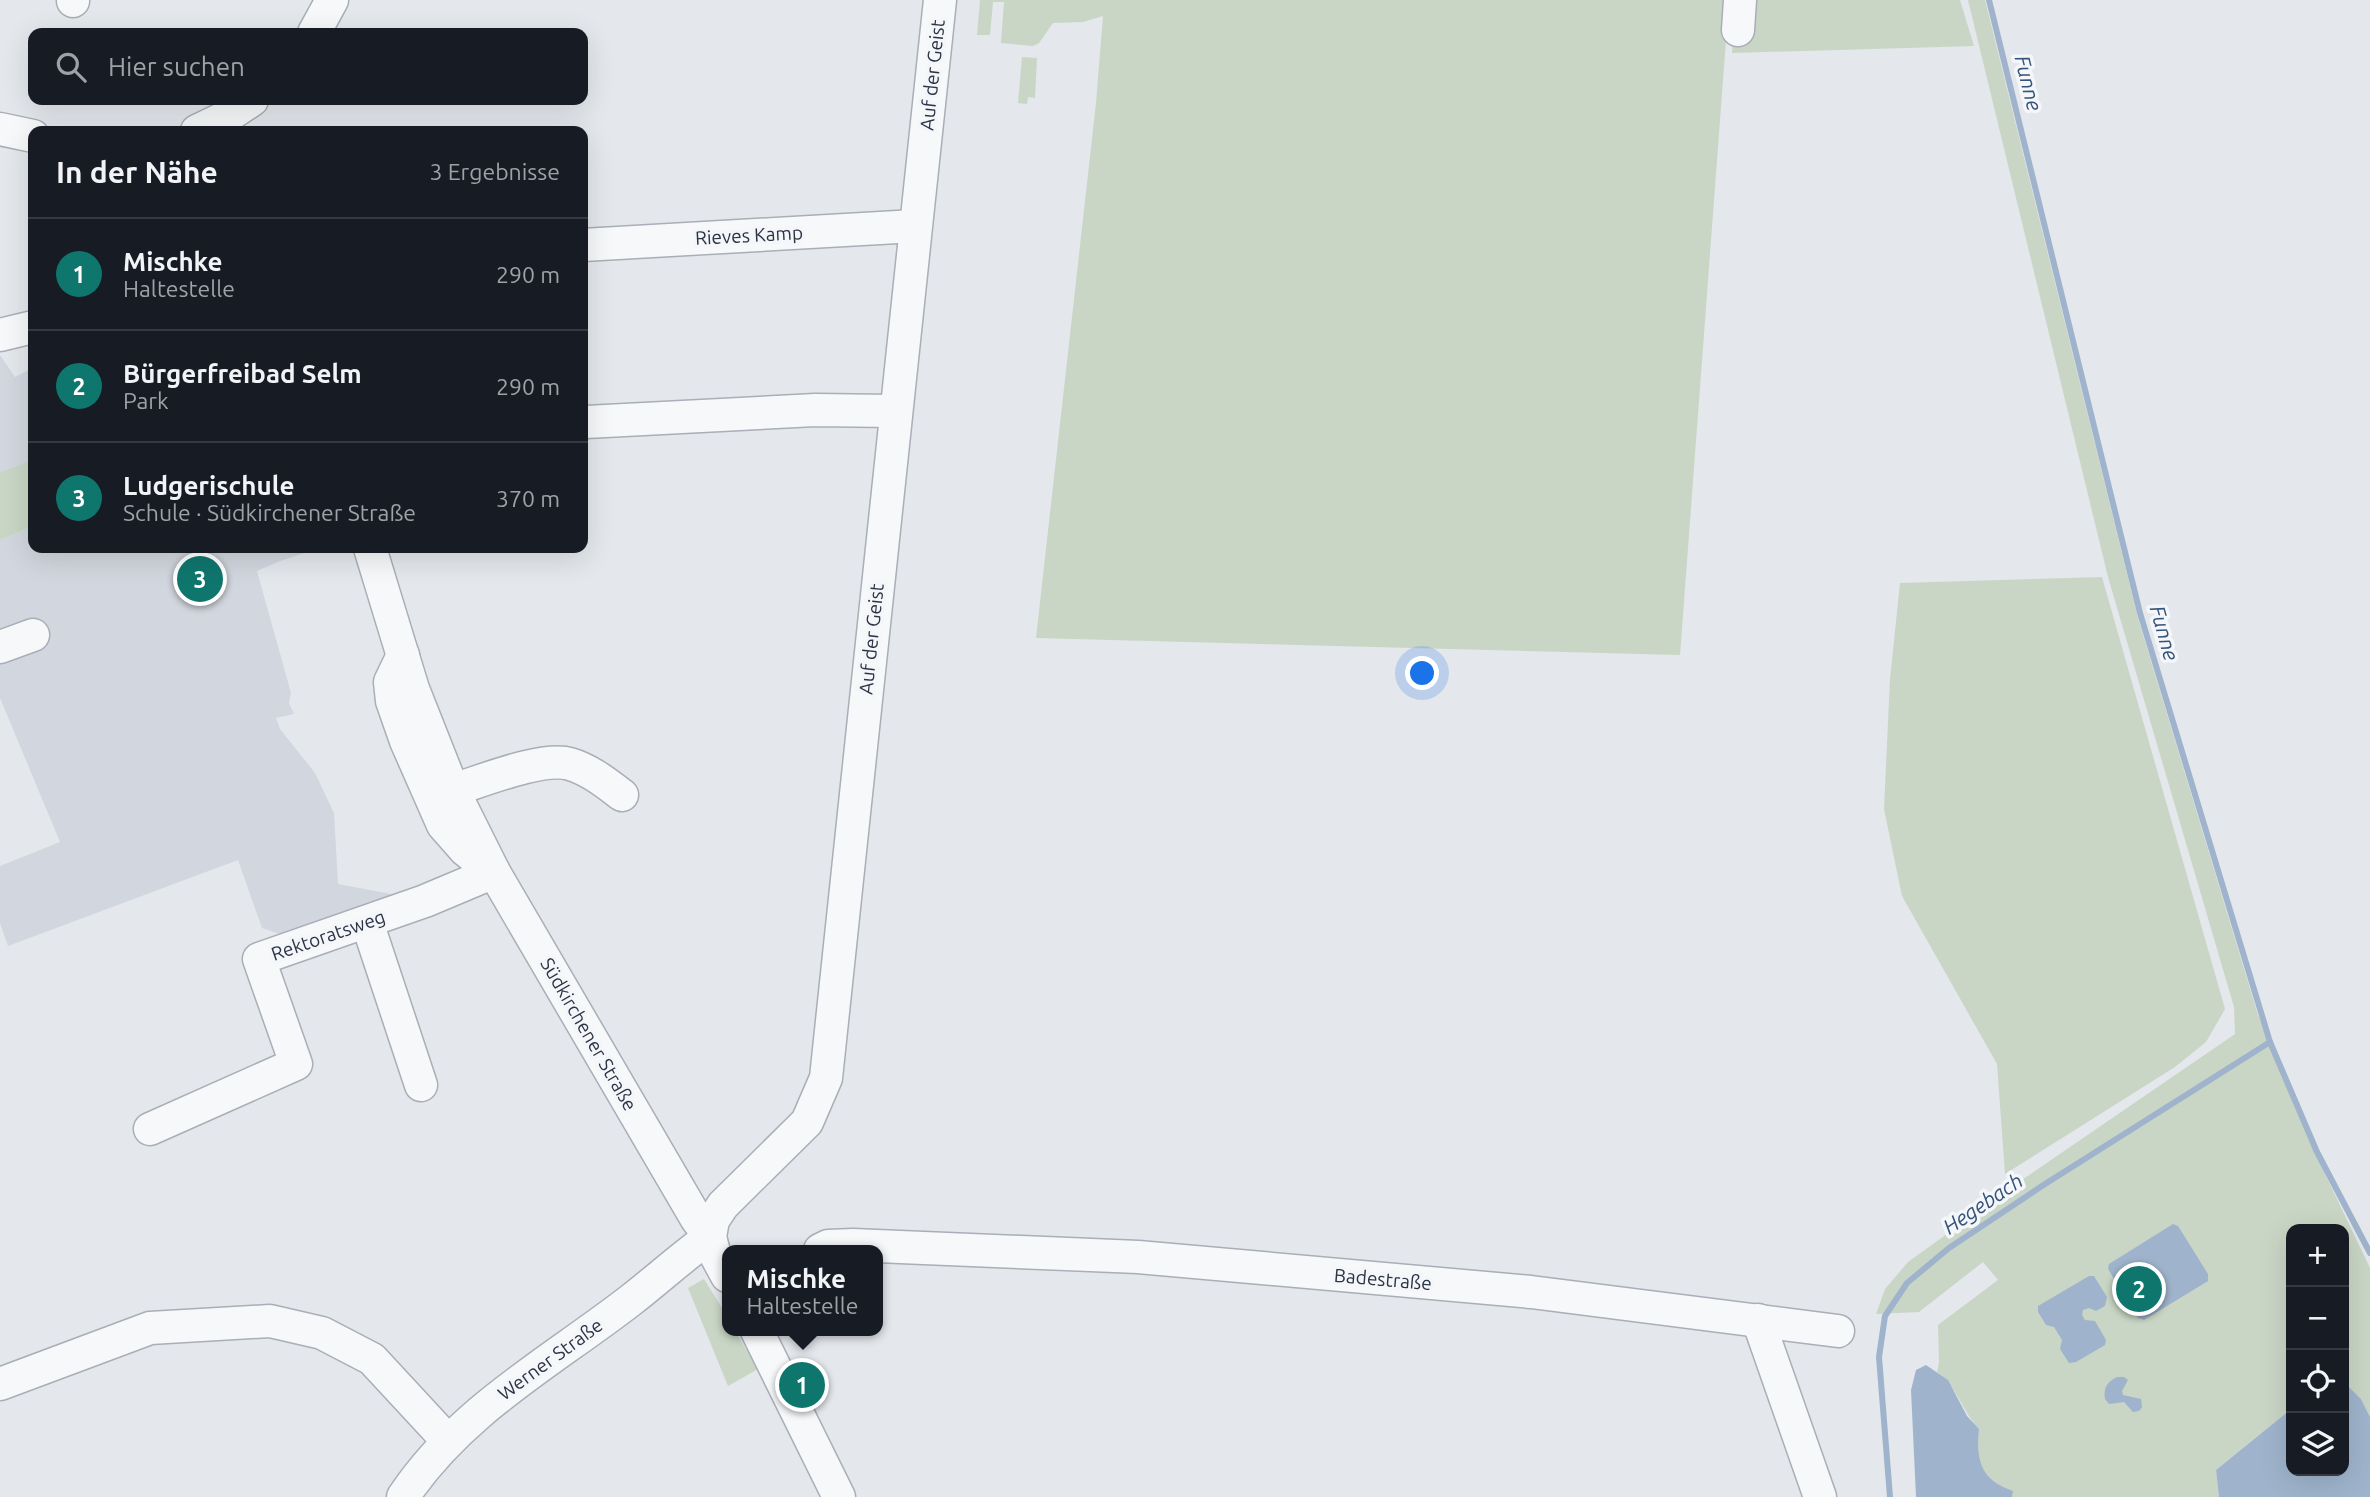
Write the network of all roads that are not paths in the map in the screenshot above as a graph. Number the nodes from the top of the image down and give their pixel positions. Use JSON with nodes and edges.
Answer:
{"nodes":[{"id":1,"x":332,"y":0,"type":"edge"},
{"id":2,"x":940,"y":0,"type":"edge"},
{"id":3,"x":317,"y":28,"type":"edge"},
{"id":4,"x":244,"y":105,"type":"edge"},
{"id":5,"x":207,"y":126,"type":"edge"},
{"id":6,"x":0,"y":129,"type":"edge"},
{"id":7,"x":28,"y":135,"type":"edge"},
{"id":8,"x":915,"y":226,"type":"junction"},
{"id":9,"x":588,"y":245,"type":"edge"},
{"id":10,"x":28,"y":328,"type":"edge"},
{"id":11,"x":0,"y":335,"type":"edge"},
{"id":12,"x":895,"y":411,"type":"junction"},
{"id":13,"x":588,"y":422,"type":"edge"},
{"id":14,"x":372,"y":553,"type":"edge"},
{"id":15,"x":33,"y":635,"type":"dead end"},
{"id":16,"x":0,"y":647,"type":"edge"},
{"id":17,"x":402,"y":654,"type":"junction"},
{"id":18,"x":453,"y":790,"type":"junction"},
{"id":19,"x":622,"y":795,"type":"dead end"},
{"id":20,"x":494,"y":872,"type":"junction"},
{"id":21,"x":367,"y":922,"type":"junction"},
{"id":22,"x":421,"y":1085,"type":"dead end"},
{"id":23,"x":150,"y":1129,"type":"dead end"},
{"id":24,"x":710,"y":1237,"type":"junction"},
{"id":25,"x":883,"y":1246,"type":"edge"},
{"id":26,"x":722,"y":1267,"type":"edge"},
{"id":27,"x":1758,"y":1320,"type":"junction"},
{"id":28,"x":1838,"y":1331,"type":"dead end"},
{"id":29,"x":769,"y":1336,"type":"edge"},
{"id":30,"x":0,"y":1384,"type":"edge"},
{"id":31,"x":448,"y":1441,"type":"junction"},
{"id":32,"x":404,"y":1497,"type":"edge"},
{"id":33,"x":839,"y":1497,"type":"edge"},
{"id":34,"x":1820,"y":1497,"type":"edge"}],
"edges":[{"from":1,"to":3,"type":"street"},
{"from":2,"to":8,"type":"street","name":"Auf der Geist"},
{"from":4,"to":5,"type":"street"},
{"from":6,"to":7,"type":"street"},
{"from":8,"to":9,"type":"street","name":"Rieves Kamp"},
{"from":8,"to":12,"type":"street","name":"Auf der Geist"},
{"from":10,"to":11,"type":"street"},
{"from":12,"to":13,"type":"street"},
{"from":12,"to":24,"type":"street","name":"Auf der Geist"},
{"from":14,"to":17,"type":"street","name":"Südkirchener Straße"},
{"from":15,"to":16,"type":"street"},
{"from":17,"to":18,"type":"street","name":"Südkirchener Straße"},
{"from":17,"to":20,"type":"street"},
{"from":18,"to":19,"type":"street"},
{"from":18,"to":20,"type":"street","name":"Südkirchener Straße"},
{"from":20,"to":21,"type":"street","name":"Rektoratsweg"},
{"from":20,"to":24,"type":"street","name":"Südkirchener Straße"},
{"from":21,"to":22,"type":"street"},
{"from":21,"to":23,"type":"street","name":"Rektoratsweg"},
{"from":24,"to":26,"type":"street","name":"Südkirchener Straße"},
{"from":24,"to":31,"type":"street","name":"Werner Straße"},
{"from":25,"to":27,"type":"street","name":"Badestraße"},
{"from":27,"to":28,"type":"street","name":"Badestraße"},
{"from":27,"to":34,"type":"street"},
{"from":29,"to":33,"type":"street"},
{"from":30,"to":31,"type":"street"},
{"from":31,"to":32,"type":"street","name":"Werner Straße"}]}
